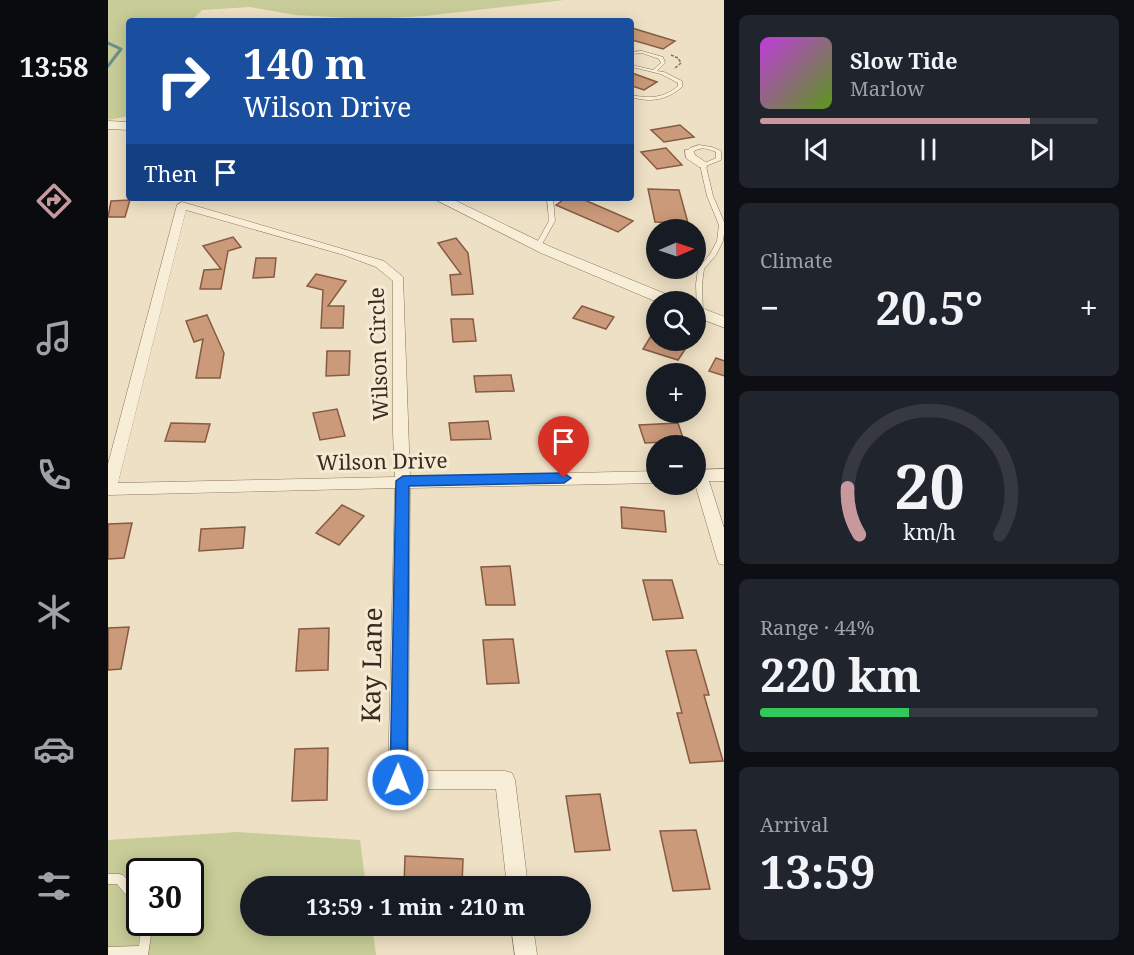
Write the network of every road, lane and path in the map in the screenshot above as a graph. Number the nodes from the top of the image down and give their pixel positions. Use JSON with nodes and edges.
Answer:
{"nodes":[{"id":1,"x":634,"y":53,"type":"edge"},
{"id":2,"x":634,"y":66,"type":"edge"},
{"id":3,"x":654,"y":71,"type":"junction"},
{"id":4,"x":634,"y":96,"type":"edge"},
{"id":5,"x":108,"y":124,"type":"edge"},
{"id":6,"x":126,"y":126,"type":"edge"},
{"id":7,"x":689,"y":152,"type":"joint"},
{"id":8,"x":703,"y":165,"type":"junction"},
{"id":9,"x":445,"y":201,"type":"edge"},
{"id":10,"x":550,"y":201,"type":"edge"},
{"id":11,"x":538,"y":246,"type":"junction"},
{"id":12,"x":646,"y":291,"type":"edge"},
{"id":13,"x":699,"y":291,"type":"edge"},
{"id":14,"x":706,"y":315,"type":"edge"},
{"id":15,"x":724,"y":323,"type":"edge"},
{"id":16,"x":724,"y":475,"type":"edge"},
{"id":17,"x":706,"y":476,"type":"edge"},
{"id":18,"x":646,"y":477,"type":"edge"},
{"id":19,"x":403,"y":481,"type":"junction"},
{"id":20,"x":109,"y":489,"type":"edge"},
{"id":21,"x":704,"y":495,"type":"edge"},
{"id":22,"x":724,"y":559,"type":"edge"},
{"id":23,"x":517,"y":876,"type":"edge"},
{"id":24,"x":108,"y":879,"type":"edge"},
{"id":25,"x":126,"y":887,"type":"edge"},
{"id":26,"x":146,"y":936,"type":"edge"},
{"id":27,"x":523,"y":936,"type":"edge"},
{"id":28,"x":108,"y":953,"type":"edge"},
{"id":29,"x":143,"y":953,"type":"edge"},
{"id":30,"x":526,"y":955,"type":"edge"}],
"edges":[{"from":1,"to":3,"type":"lane"},
{"from":2,"to":3,"type":"lane"},
{"from":3,"to":4,"type":"lane"},
{"from":5,"to":6,"type":"street"},
{"from":7,"to":8,"type":"street"},
{"from":7,"to":8,"type":"lane"},
{"from":8,"to":13,"type":"lane"},
{"from":9,"to":11,"type":"street"},
{"from":10,"to":11,"type":"lane"},
{"from":11,"to":12,"type":"street"},
{"from":14,"to":15,"type":"street"},
{"from":16,"to":17,"type":"street"},
{"from":18,"to":19,"type":"street","name":"Wilson Drive"},
{"from":19,"to":20,"type":"street","name":"Wilson Drive"},
{"from":19,"to":20,"type":"street","name":"Wilson Circle"},
{"from":19,"to":23,"type":"street","name":"Kay Lane"},
{"from":21,"to":22,"type":"street"},
{"from":24,"to":25,"type":"lane"},
{"from":26,"to":29,"type":"lane"},
{"from":27,"to":30,"type":"street"},
{"from":28,"to":29,"type":"lane"}]}
